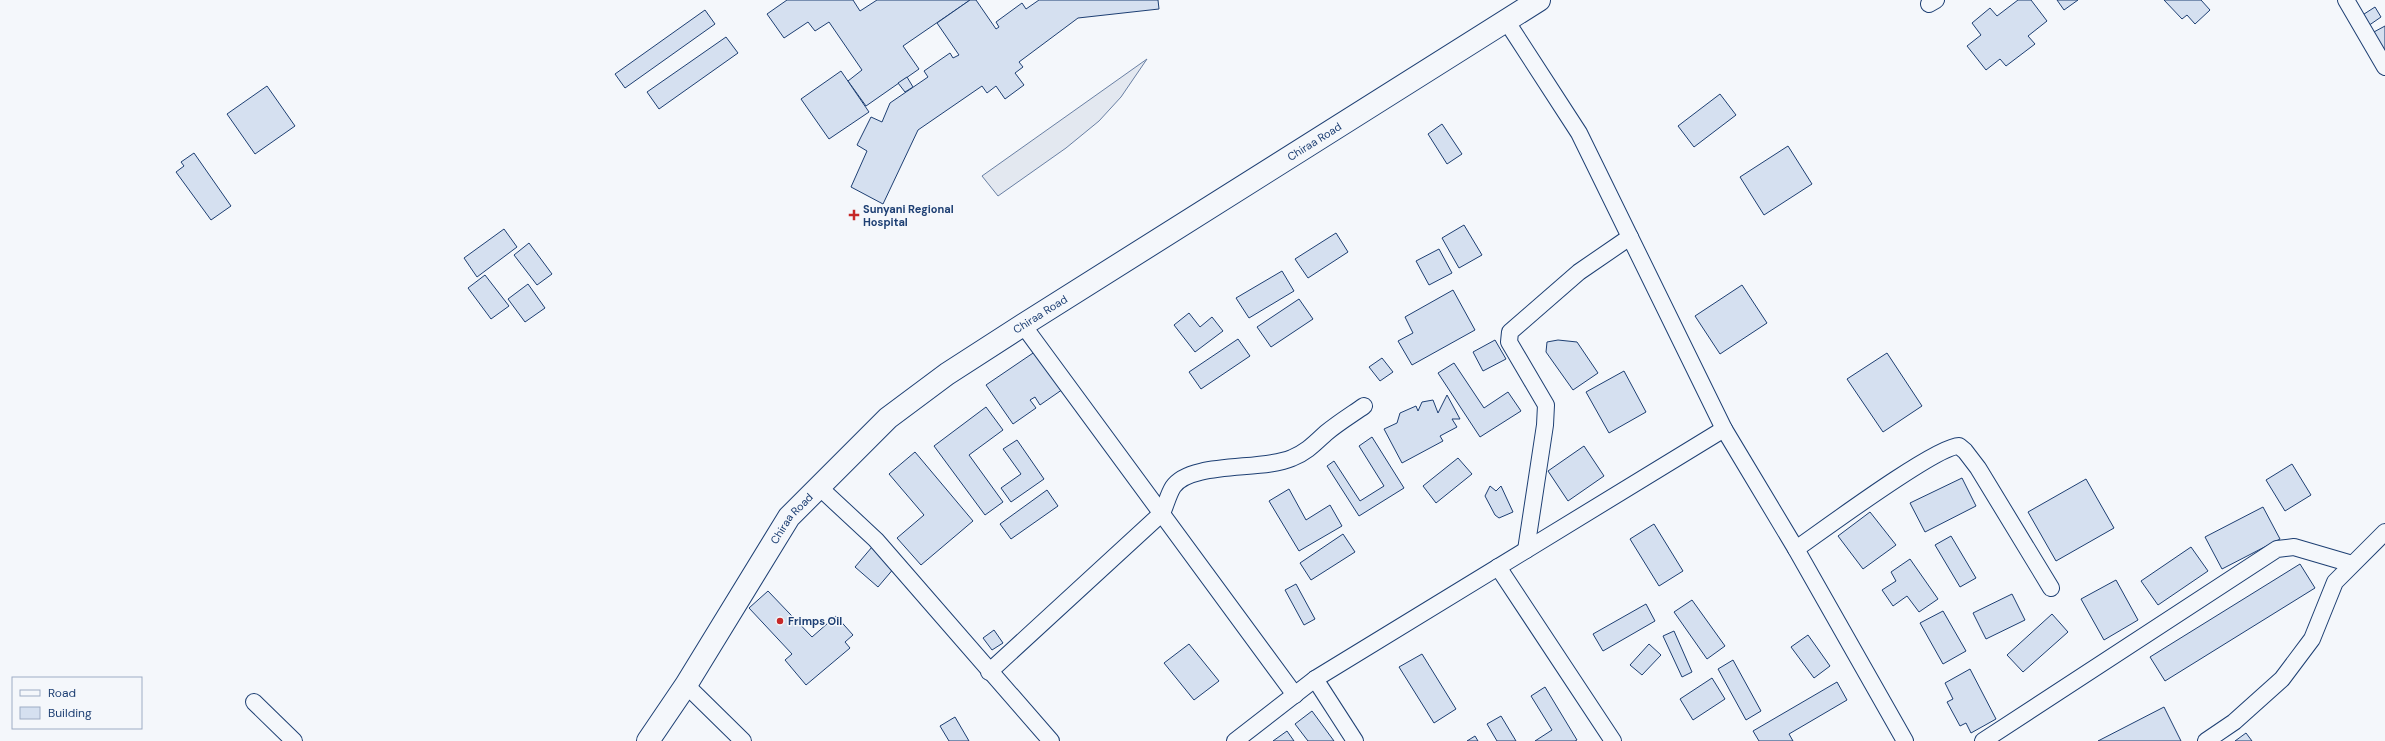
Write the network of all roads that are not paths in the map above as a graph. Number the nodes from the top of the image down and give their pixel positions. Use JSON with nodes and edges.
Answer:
{"nodes":[{"id":1,"x":1539,"y":0,"type":"edge"},
{"id":2,"x":2346,"y":0,"type":"edge"},
{"id":3,"x":1507,"y":22,"type":"junction"},
{"id":4,"x":2385,"y":67,"type":"edge"},
{"id":5,"x":1630,"y":237,"type":"junction"},
{"id":6,"x":1023,"y":325,"type":"junction"},
{"id":7,"x":1364,"y":406,"type":"dead end"},
{"id":8,"x":1724,"y":429,"type":"junction"},
{"id":9,"x":818,"y":486,"type":"junction"},
{"id":10,"x":1162,"y":513,"type":"junction"},
{"id":11,"x":2385,"y":532,"type":"edge"},
{"id":12,"x":1796,"y":549,"type":"junction"},
{"id":13,"x":1526,"y":550,"type":"junction"},
{"id":14,"x":2352,"y":564,"type":"junction"},
{"id":15,"x":1498,"y":567,"type":"junction"},
{"id":16,"x":2051,"y":588,"type":"dead end"},
{"id":17,"x":989,"y":672,"type":"junction"},
{"id":18,"x":1315,"y":679,"type":"junction"},
{"id":19,"x":686,"y":685,"type":"junction"},
{"id":20,"x":1295,"y":695,"type":"junction"},
{"id":21,"x":254,"y":702,"type":"dead end"},
{"id":22,"x":294,"y":741,"type":"edge"},
{"id":23,"x":648,"y":741,"type":"edge"},
{"id":24,"x":744,"y":741,"type":"edge"},
{"id":25,"x":1051,"y":741,"type":"edge"},
{"id":26,"x":1235,"y":741,"type":"edge"},
{"id":27,"x":1355,"y":741,"type":"edge"},
{"id":28,"x":1613,"y":741,"type":"edge"},
{"id":29,"x":1905,"y":741,"type":"edge"},
{"id":30,"x":1983,"y":741,"type":"edge"},
{"id":31,"x":2206,"y":741,"type":"edge"}],
"edges":[{"from":1,"to":3,"type":"highway","name":"Chiraa Road"},
{"from":2,"to":4,"type":"street"},
{"from":3,"to":5,"type":"street"},
{"from":3,"to":6,"type":"highway","name":"Chiraa Road"},
{"from":5,"to":8,"type":"street"},
{"from":5,"to":13,"type":"street"},
{"from":6,"to":9,"type":"highway","name":"Chiraa Road"},
{"from":6,"to":10,"type":"street"},
{"from":7,"to":10,"type":"street"},
{"from":8,"to":12,"type":"street"},
{"from":8,"to":13,"type":"street"},
{"from":9,"to":17,"type":"street"},
{"from":9,"to":19,"type":"highway","name":"Chiraa Road"},
{"from":10,"to":17,"type":"street"},
{"from":10,"to":20,"type":"street"},
{"from":11,"to":14,"type":"street"},
{"from":12,"to":16,"type":"street"},
{"from":12,"to":29,"type":"street"},
{"from":13,"to":15,"type":"street"},
{"from":14,"to":30,"type":"street"},
{"from":14,"to":31,"type":"street"},
{"from":15,"to":18,"type":"street"},
{"from":15,"to":28,"type":"street"},
{"from":17,"to":25,"type":"street"},
{"from":18,"to":20,"type":"street"},
{"from":18,"to":27,"type":"street"},
{"from":19,"to":23,"type":"highway","name":"Chiraa Road"},
{"from":19,"to":24,"type":"street"},
{"from":20,"to":26,"type":"street"},
{"from":21,"to":22,"type":"street"}]}
